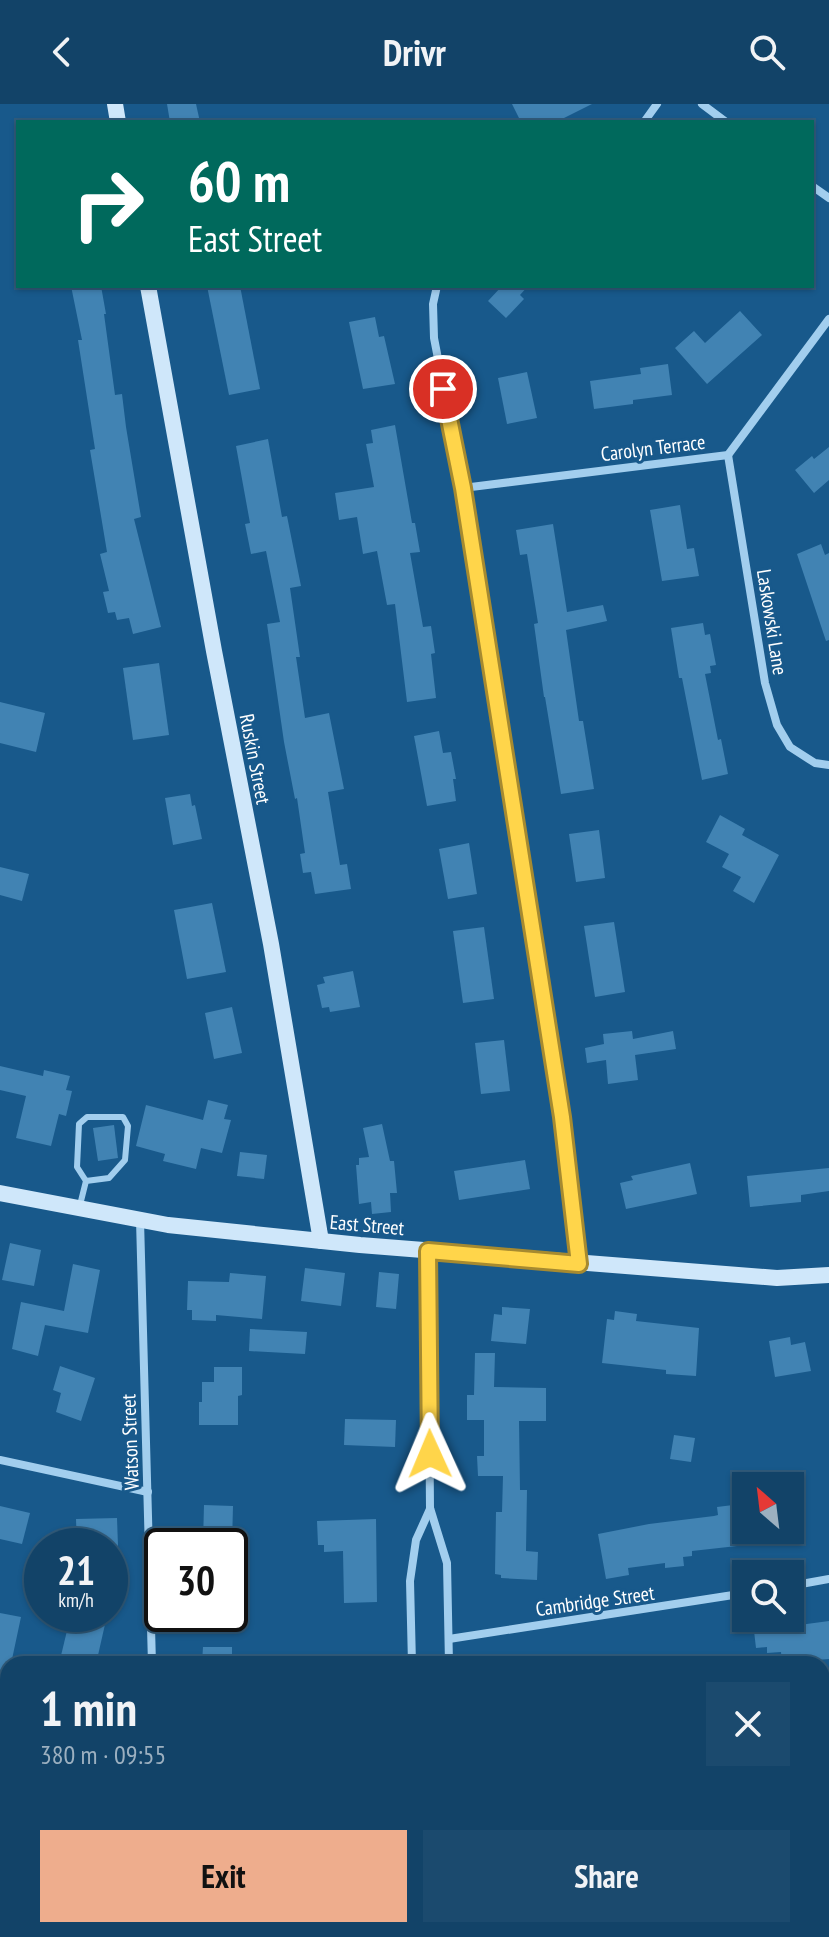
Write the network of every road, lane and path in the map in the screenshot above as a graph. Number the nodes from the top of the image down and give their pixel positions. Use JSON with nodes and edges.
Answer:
{"nodes":[{"id":1,"x":702,"y":104,"type":"edge"},
{"id":2,"x":723,"y":120,"type":"edge"},
{"id":3,"x":148,"y":288,"type":"edge"},
{"id":4,"x":437,"y":288,"type":"edge"},
{"id":5,"x":829,"y":319,"type":"edge"},
{"id":6,"x":728,"y":455,"type":"junction"},
{"id":7,"x":463,"y":488,"type":"junction"},
{"id":8,"x":829,"y":765,"type":"edge"},
{"id":9,"x":86,"y":1181,"type":"junction"},
{"id":10,"x":0,"y":1193,"type":"edge"},
{"id":11,"x":79,"y":1208,"type":"junction"},
{"id":12,"x":140,"y":1220,"type":"junction"},
{"id":13,"x":321,"y":1241,"type":"junction"},
{"id":14,"x":428,"y":1251,"type":"junction"},
{"id":15,"x":579,"y":1264,"type":"junction"},
{"id":16,"x":829,"y":1275,"type":"edge"},
{"id":17,"x":0,"y":1460,"type":"edge"},
{"id":18,"x":148,"y":1492,"type":"junction"},
{"id":19,"x":430,"y":1508,"type":"junction"},
{"id":20,"x":829,"y":1579,"type":"edge"},
{"id":21,"x":804,"y":1583,"type":"edge"},
{"id":22,"x":732,"y":1595,"type":"edge"},
{"id":23,"x":449,"y":1639,"type":"junction"},
{"id":24,"x":152,"y":1656,"type":"edge"},
{"id":25,"x":412,"y":1656,"type":"edge"},
{"id":26,"x":449,"y":1656,"type":"edge"}],
"edges":[{"from":1,"to":2,"type":"street"},
{"from":3,"to":13,"type":"street","name":"Ruskin Street"},
{"from":4,"to":7,"type":"street"},
{"from":5,"to":6,"type":"street","name":"Carolyn Terrace"},
{"from":6,"to":7,"type":"street","name":"Carolyn Terrace"},
{"from":6,"to":8,"type":"street","name":"Laskowski Lane"},
{"from":7,"to":15,"type":"street"},
{"from":9,"to":9,"type":"lane"},
{"from":9,"to":11,"type":"lane"},
{"from":10,"to":11,"type":"street","name":"East Street"},
{"from":11,"to":12,"type":"street","name":"East Street"},
{"from":12,"to":13,"type":"street","name":"East Street"},
{"from":12,"to":18,"type":"street","name":"Watson Street"},
{"from":13,"to":14,"type":"street","name":"East Street"},
{"from":14,"to":15,"type":"street","name":"East Street"},
{"from":14,"to":19,"type":"street"},
{"from":15,"to":16,"type":"street","name":"East Street"},
{"from":17,"to":18,"type":"street"},
{"from":18,"to":24,"type":"street","name":"Watson Street"},
{"from":19,"to":23,"type":"street"},
{"from":19,"to":25,"type":"street"},
{"from":20,"to":21,"type":"street"},
{"from":22,"to":23,"type":"street","name":"Cambridge Street"},
{"from":23,"to":26,"type":"street"}]}
